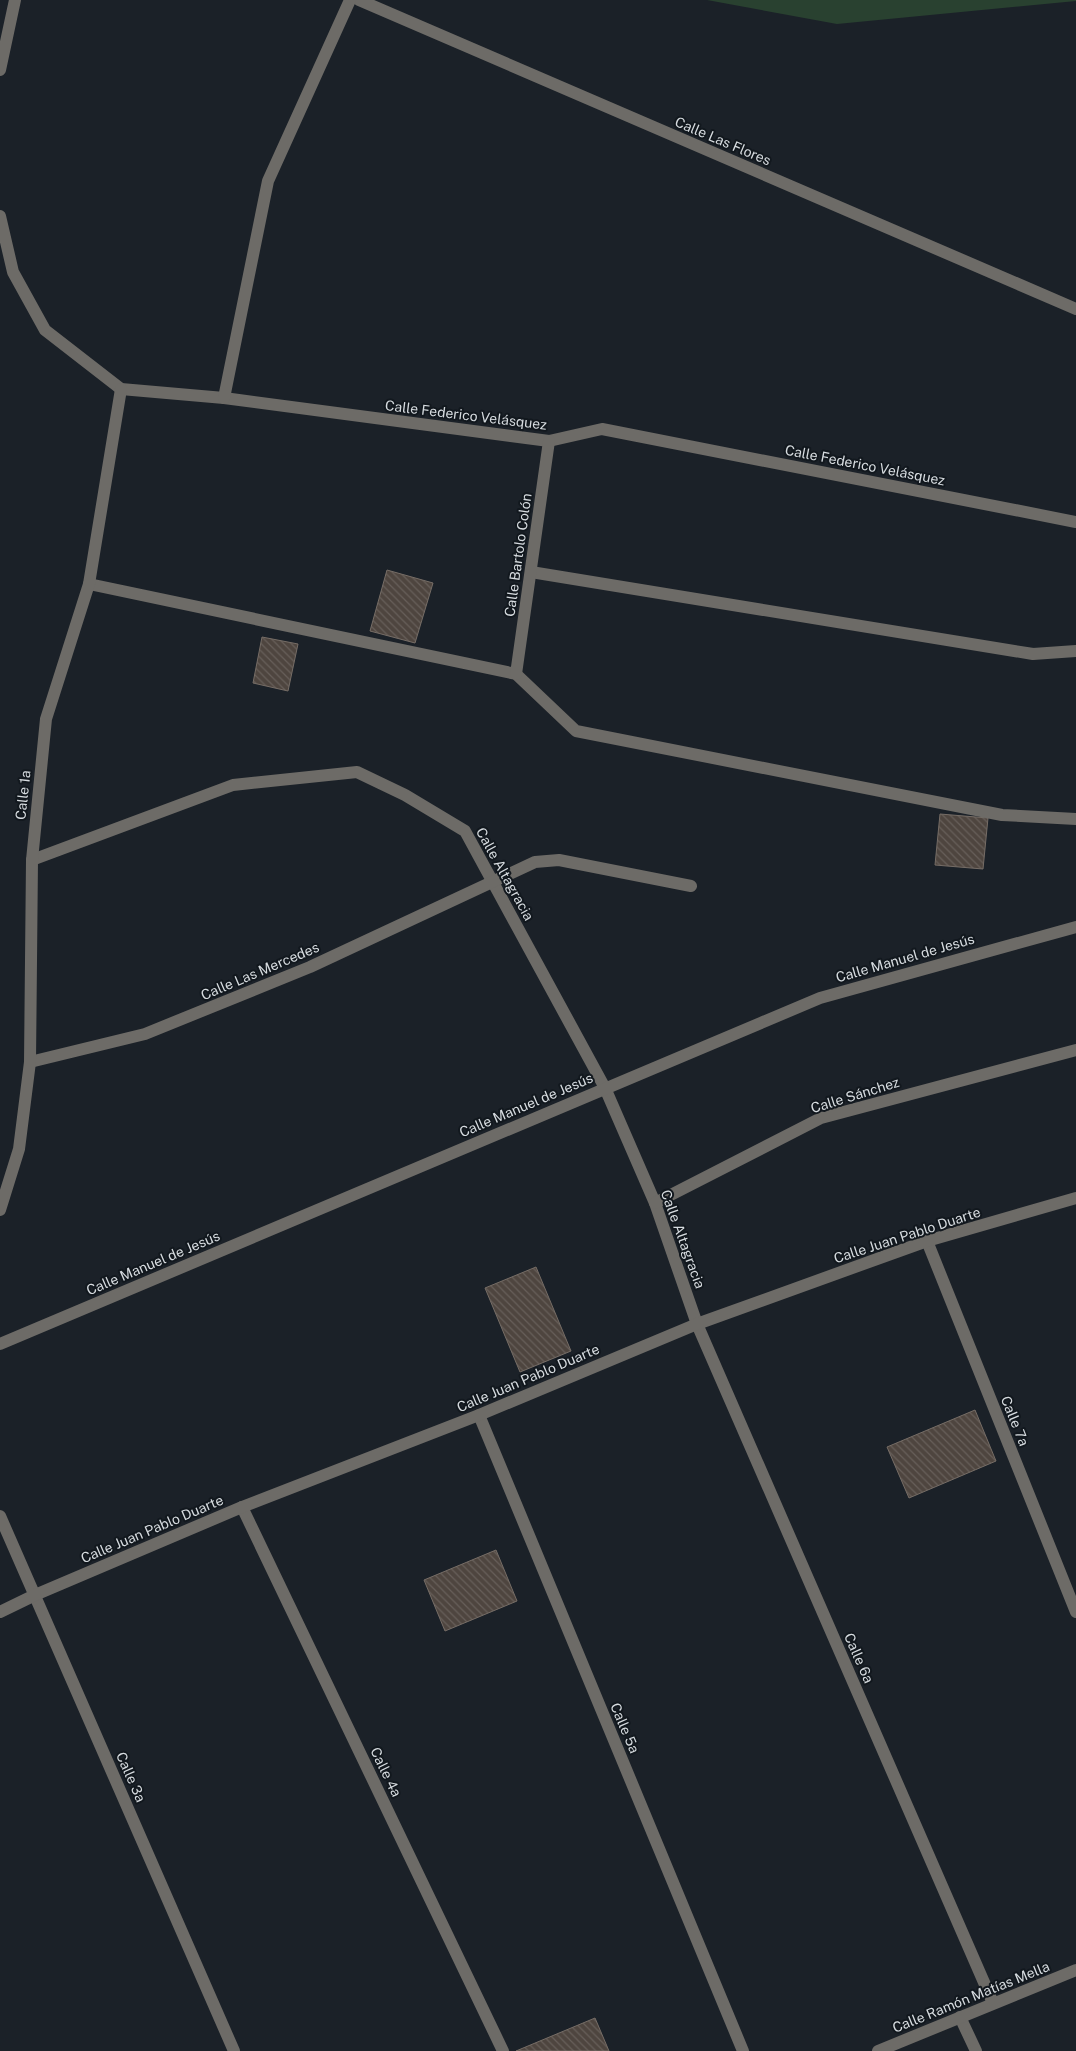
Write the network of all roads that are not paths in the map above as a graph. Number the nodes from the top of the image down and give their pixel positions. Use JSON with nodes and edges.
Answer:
{"nodes":[{"id":1,"x":15,"y":0,"type":"edge"},
{"id":2,"x":350,"y":0,"type":"edge"},
{"id":3,"x":359,"y":0,"type":"edge"},
{"id":4,"x":0,"y":70,"type":"edge"},
{"id":5,"x":0,"y":216,"type":"edge"},
{"id":6,"x":1076,"y":309,"type":"edge"},
{"id":7,"x":121,"y":389,"type":"junction"},
{"id":8,"x":224,"y":398,"type":"junction"},
{"id":9,"x":549,"y":441,"type":"junction"},
{"id":10,"x":1076,"y":522,"type":"edge"},
{"id":11,"x":531,"y":572,"type":"junction"},
{"id":12,"x":89,"y":584,"type":"junction"},
{"id":13,"x":1076,"y":651,"type":"edge"},
{"id":14,"x":516,"y":674,"type":"junction"},
{"id":15,"x":1076,"y":818,"type":"edge"},
{"id":16,"x":32,"y":860,"type":"junction"},
{"id":17,"x":494,"y":882,"type":"junction"},
{"id":18,"x":691,"y":886,"type":"dead end"},
{"id":19,"x":1076,"y":926,"type":"edge"},
{"id":20,"x":1076,"y":1050,"type":"edge"},
{"id":21,"x":30,"y":1062,"type":"junction"},
{"id":22,"x":605,"y":1088,"type":"junction"},
{"id":23,"x":1076,"y":1198,"type":"edge"},
{"id":24,"x":655,"y":1203,"type":"junction"},
{"id":25,"x":0,"y":1210,"type":"edge"},
{"id":26,"x":927,"y":1241,"type":"junction"},
{"id":27,"x":697,"y":1324,"type":"junction"},
{"id":28,"x":0,"y":1344,"type":"edge"},
{"id":29,"x":479,"y":1416,"type":"junction"},
{"id":30,"x":242,"y":1507,"type":"junction"},
{"id":31,"x":0,"y":1516,"type":"edge"},
{"id":32,"x":35,"y":1595,"type":"junction"},
{"id":33,"x":0,"y":1612,"type":"edge"},
{"id":34,"x":1076,"y":1612,"type":"edge"},
{"id":35,"x":1076,"y":1970,"type":"edge"},
{"id":36,"x":994,"y":2003,"type":"junction"},
{"id":37,"x":960,"y":2017,"type":"junction"},
{"id":38,"x":234,"y":2051,"type":"edge"},
{"id":39,"x":503,"y":2051,"type":"edge"},
{"id":40,"x":743,"y":2051,"type":"edge"},
{"id":41,"x":878,"y":2051,"type":"edge"},
{"id":42,"x":976,"y":2051,"type":"edge"}],
"edges":[{"from":1,"to":4,"type":"street"},
{"from":2,"to":8,"type":"street"},
{"from":3,"to":6,"type":"street","name":"Calle Las Flores"},
{"from":5,"to":7,"type":"street"},
{"from":7,"to":8,"type":"street","name":"Calle Federico Velásquez"},
{"from":7,"to":12,"type":"street","name":"Calle 1a"},
{"from":8,"to":9,"type":"street","name":"Calle Federico Velásquez"},
{"from":9,"to":10,"type":"street","name":"Calle Federico Velásquez"},
{"from":9,"to":11,"type":"street","name":"Calle Bartolo Colón"},
{"from":11,"to":13,"type":"street"},
{"from":11,"to":14,"type":"street","name":"Calle Bartolo Colón"},
{"from":12,"to":14,"type":"street"},
{"from":12,"to":16,"type":"street","name":"Calle 1a"},
{"from":14,"to":15,"type":"street"},
{"from":16,"to":17,"type":"street","name":"Calle Altagracia"},
{"from":16,"to":21,"type":"street","name":"Calle 1a"},
{"from":17,"to":18,"type":"street","name":"Calle Las Mercedes"},
{"from":17,"to":21,"type":"street","name":"Calle Las Mercedes"},
{"from":17,"to":22,"type":"street","name":"Calle Altagracia"},
{"from":19,"to":22,"type":"street","name":"Calle Manuel de Jesús"},
{"from":20,"to":24,"type":"street","name":"Calle Sánchez"},
{"from":21,"to":25,"type":"street","name":"Calle 1a"},
{"from":22,"to":24,"type":"street","name":"Calle Altagracia"},
{"from":22,"to":28,"type":"street","name":"Calle Manuel de Jesús"},
{"from":23,"to":26,"type":"street","name":"Calle Juan Pablo Duarte"},
{"from":24,"to":27,"type":"street","name":"Calle Altagracia"},
{"from":26,"to":27,"type":"street","name":"Calle Juan Pablo Duarte"},
{"from":26,"to":34,"type":"street","name":"Calle 7a"},
{"from":27,"to":29,"type":"street","name":"Calle Juan Pablo Duarte"},
{"from":27,"to":36,"type":"street","name":"Calle 6a"},
{"from":29,"to":30,"type":"street","name":"Calle Juan Pablo Duarte"},
{"from":29,"to":40,"type":"street","name":"Calle 5a"},
{"from":30,"to":32,"type":"street","name":"Calle Juan Pablo Duarte"},
{"from":30,"to":39,"type":"street","name":"Calle 4a"},
{"from":31,"to":32,"type":"street","name":"Calle 3a"},
{"from":32,"to":33,"type":"street","name":"Calle Juan Pablo Duarte"},
{"from":32,"to":38,"type":"street","name":"Calle 3a"},
{"from":35,"to":36,"type":"street","name":"Calle Ramón Matías Mella"},
{"from":36,"to":37,"type":"street","name":"Calle Ramón Matías Mella"},
{"from":37,"to":41,"type":"street","name":"Calle Ramón Matías Mella"},
{"from":37,"to":42,"type":"street"}]}
